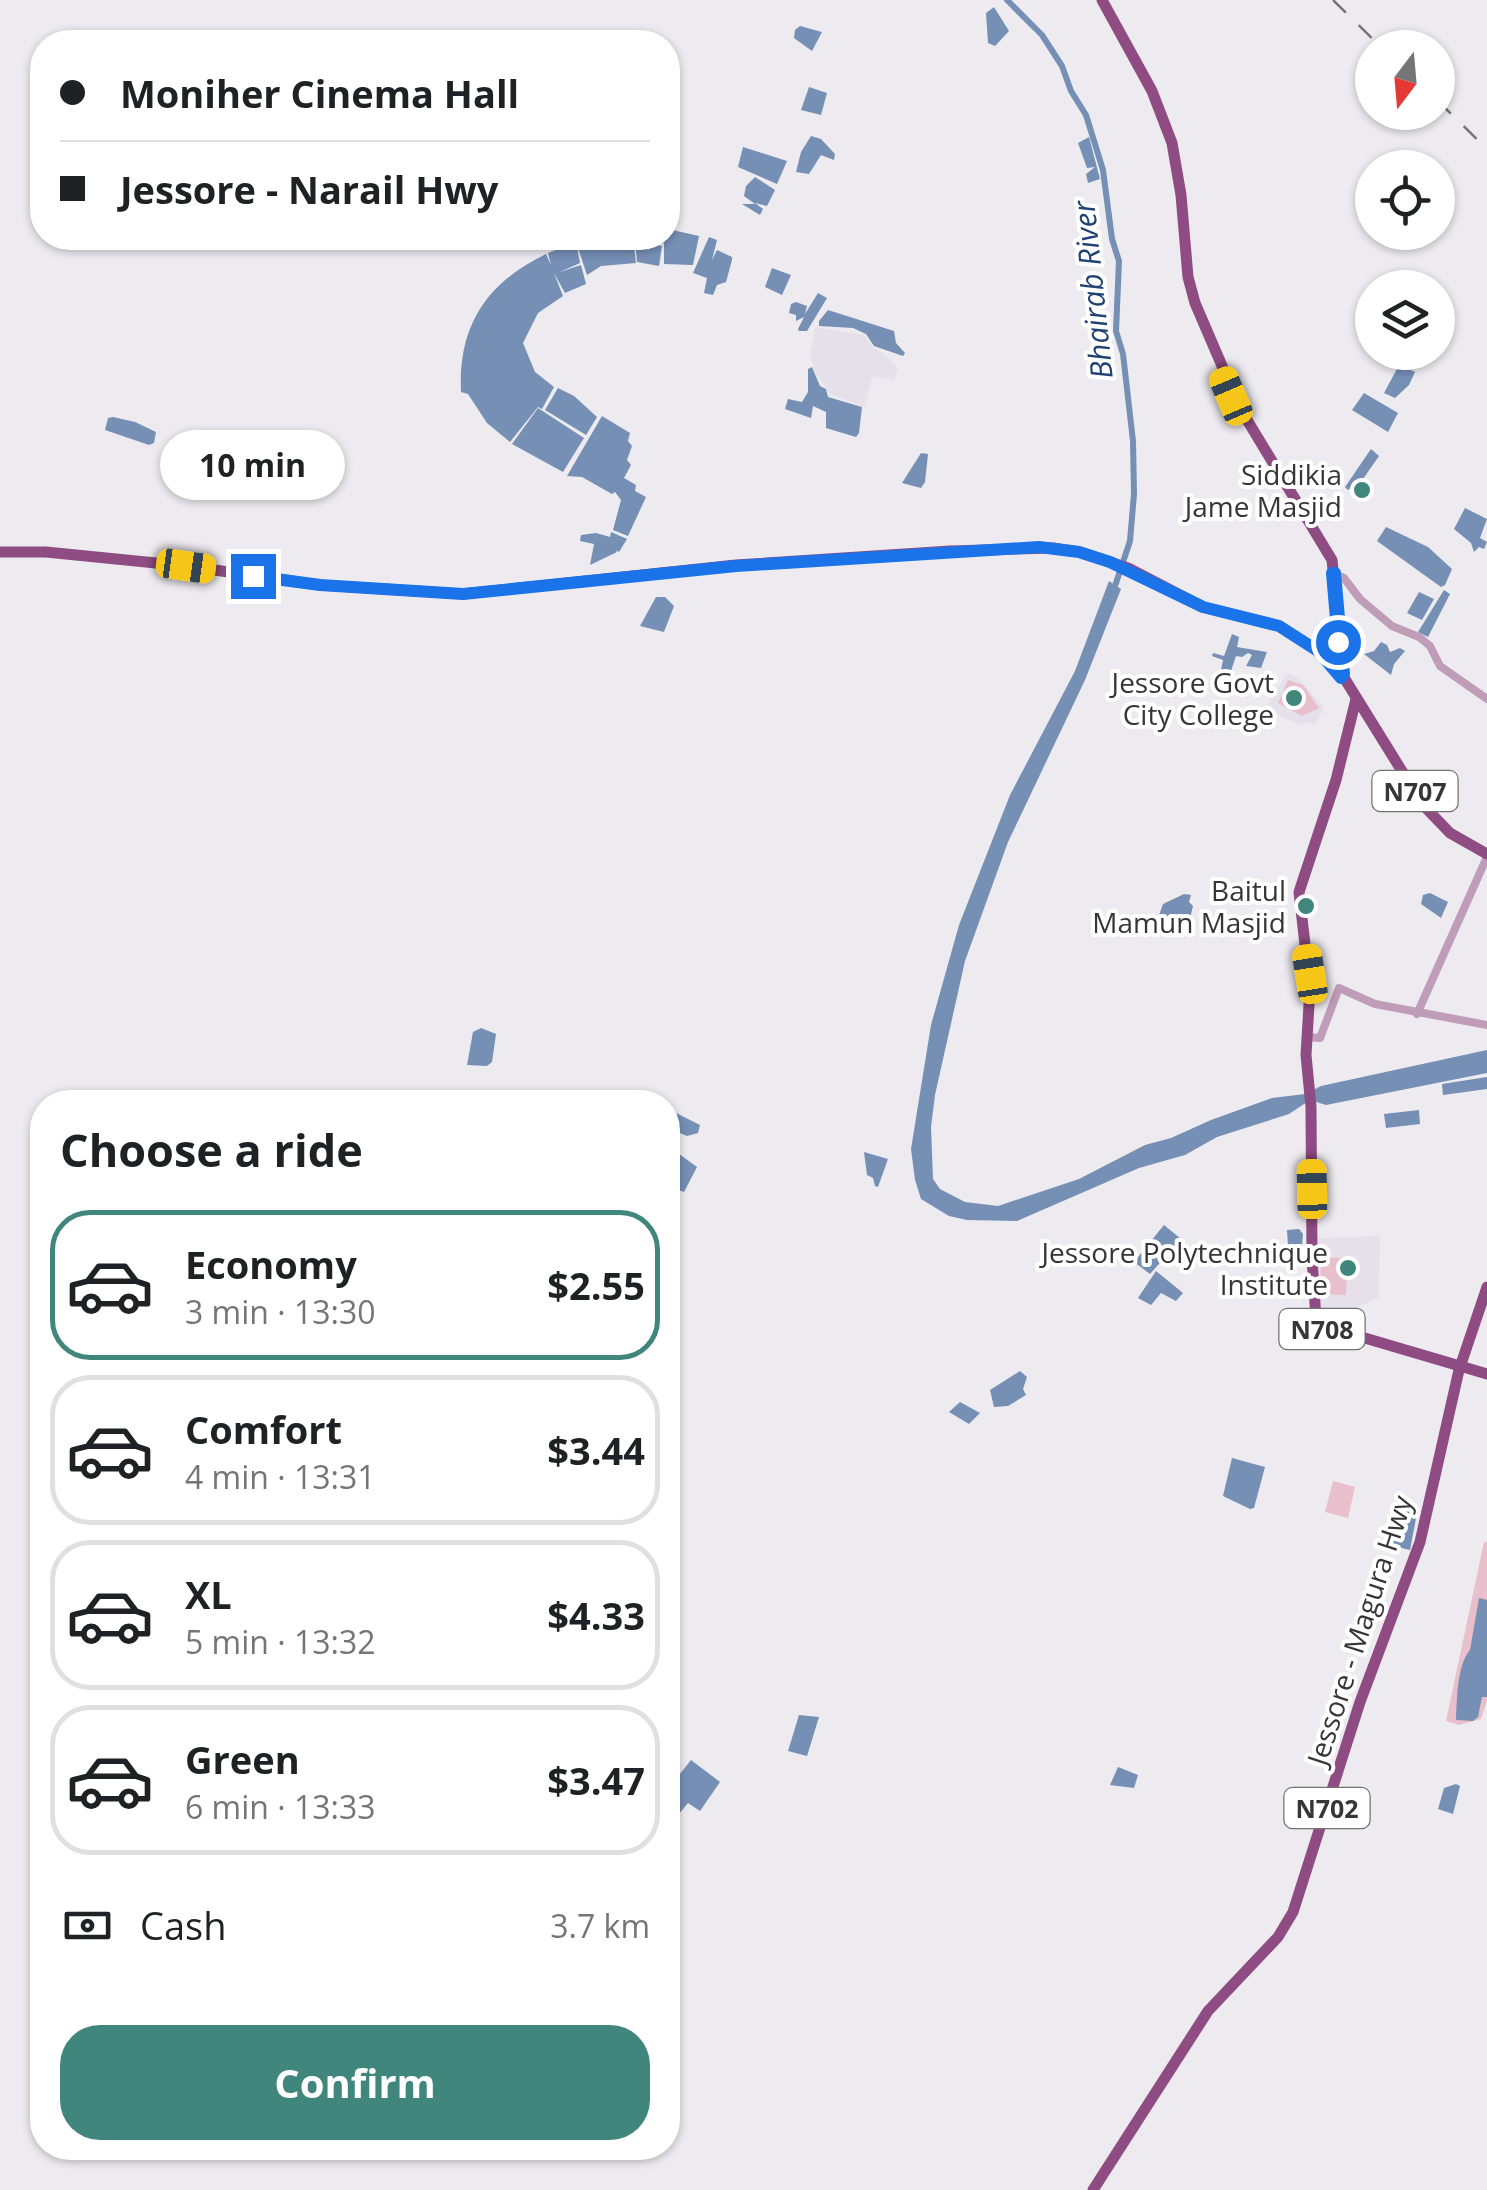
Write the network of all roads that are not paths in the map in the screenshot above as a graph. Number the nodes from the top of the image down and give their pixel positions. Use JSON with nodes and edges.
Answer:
{"nodes":[{"id":1,"x":1099,"y":0,"type":"edge"},
{"id":2,"x":0,"y":552,"type":"edge"},
{"id":3,"x":1334,"y":573,"type":"junction"},
{"id":4,"x":1341,"y":674,"type":"junction"},
{"id":5,"x":1487,"y":699,"type":"edge"},
{"id":6,"x":1354,"y":701,"type":"junction"},
{"id":7,"x":1487,"y":856,"type":"edge"},
{"id":8,"x":1417,"y":1014,"type":"junction"},
{"id":9,"x":1487,"y":1025,"type":"edge"},
{"id":10,"x":1307,"y":1038,"type":"junction"},
{"id":11,"x":1487,"y":1288,"type":"edge"},
{"id":12,"x":1461,"y":1369,"type":"junction"},
{"id":13,"x":1487,"y":1375,"type":"edge"},
{"id":14,"x":1093,"y":2190,"type":"edge"}],
"edges":[{"from":1,"to":3,"type":"highway","number":"N707"},
{"from":2,"to":4,"type":"highway"},
{"from":3,"to":4,"type":"highway","number":"N707"},
{"from":3,"to":5,"type":"street"},
{"from":4,"to":6,"type":"highway","number":"N707"},
{"from":6,"to":7,"type":"highway","number":"N707"},
{"from":6,"to":10,"type":"highway","number":"N708"},
{"from":7,"to":8,"type":"street"},
{"from":8,"to":9,"type":"street"},
{"from":8,"to":10,"type":"street"},
{"from":10,"to":12,"type":"highway","number":"N708"},
{"from":11,"to":12,"type":"highway","number":"N702"},
{"from":12,"to":13,"type":"highway","number":"N708"},
{"from":12,"to":14,"type":"highway","name":"Jessore - Magura Hwy","number":"N702"}]}
